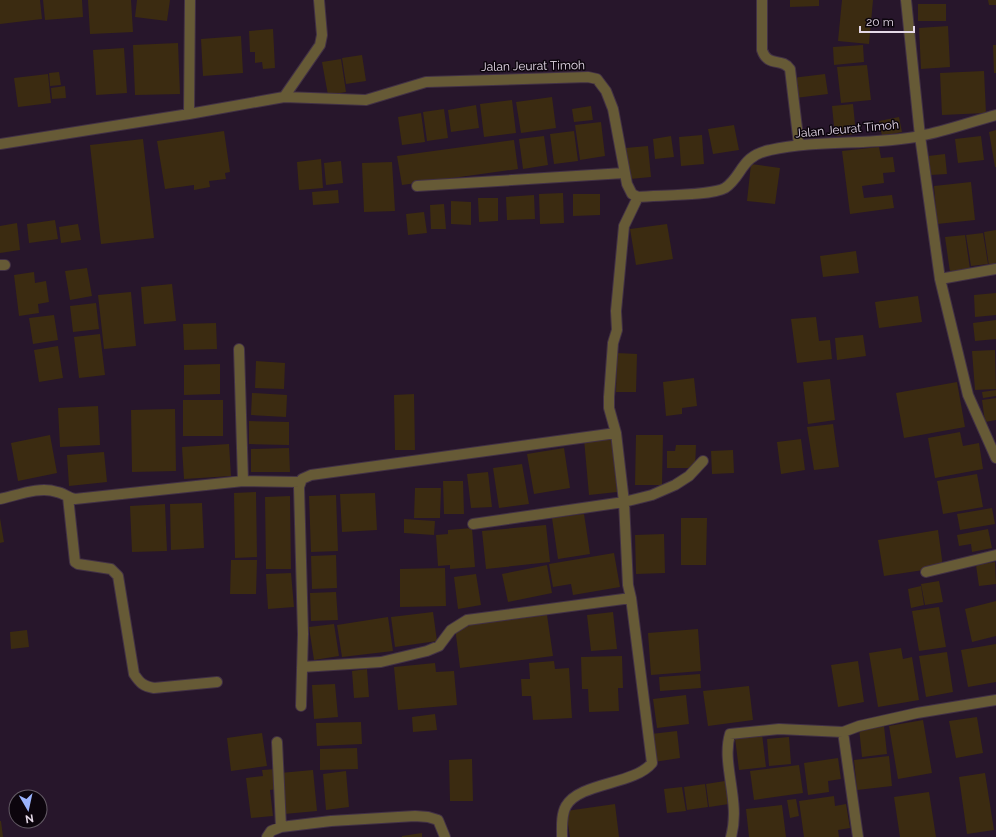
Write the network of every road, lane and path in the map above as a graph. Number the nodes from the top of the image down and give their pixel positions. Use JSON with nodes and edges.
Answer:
{"nodes":[{"id":1,"x":190,"y":0,"type":"edge"},
{"id":2,"x":319,"y":0,"type":"edge"},
{"id":3,"x":762,"y":0,"type":"edge"},
{"id":4,"x":906,"y":0,"type":"edge"},
{"id":5,"x":284,"y":97,"type":"junction"},
{"id":6,"x":188,"y":114,"type":"junction"},
{"id":7,"x":996,"y":115,"type":"edge"},
{"id":8,"x":920,"y":136,"type":"junction"},
{"id":9,"x":0,"y":143,"type":"edge"},
{"id":10,"x":799,"y":145,"type":"junction"},
{"id":11,"x":624,"y":173,"type":"junction"},
{"id":12,"x":417,"y":186,"type":"dead end"},
{"id":13,"x":638,"y":197,"type":"junction"},
{"id":14,"x":996,"y":269,"type":"edge"},
{"id":15,"x":940,"y":279,"type":"junction"},
{"id":16,"x":239,"y":349,"type":"dead end"},
{"id":17,"x":616,"y":433,"type":"junction"},
{"id":18,"x":996,"y":458,"type":"edge"},
{"id":19,"x":703,"y":461,"type":"dead end"},
{"id":20,"x":243,"y":481,"type":"junction"},
{"id":21,"x":300,"y":482,"type":"junction"},
{"id":22,"x":68,"y":498,"type":"junction"},
{"id":23,"x":0,"y":499,"type":"edge"},
{"id":24,"x":624,"y":502,"type":"junction"},
{"id":25,"x":473,"y":524,"type":"dead end"},
{"id":26,"x":996,"y":555,"type":"edge"},
{"id":27,"x":926,"y":572,"type":"dead end"},
{"id":28,"x":632,"y":598,"type":"junction"},
{"id":29,"x":302,"y":667,"type":"junction"},
{"id":30,"x":217,"y":682,"type":"dead end"},
{"id":31,"x":996,"y":700,"type":"edge"},
{"id":32,"x":301,"y":706,"type":"dead end"},
{"id":33,"x":843,"y":732,"type":"junction"},
{"id":34,"x":277,"y":742,"type":"dead end"},
{"id":35,"x":280,"y":827,"type":"junction"},
{"id":36,"x":267,"y":837,"type":"edge"},
{"id":37,"x":445,"y":837,"type":"edge"},
{"id":38,"x":562,"y":837,"type":"edge"},
{"id":39,"x":731,"y":837,"type":"edge"},
{"id":40,"x":858,"y":837,"type":"edge"}],
"edges":[{"from":1,"to":6,"type":"street"},
{"from":2,"to":5,"type":"street"},
{"from":3,"to":10,"type":"street"},
{"from":4,"to":8,"type":"street"},
{"from":5,"to":6,"type":"street"},
{"from":5,"to":11,"type":"street","name":"Jalan Jeurat Timoh"},
{"from":6,"to":9,"type":"street"},
{"from":7,"to":8,"type":"street","name":"Jalan Jeurat Timoh"},
{"from":8,"to":10,"type":"street","name":"Jalan Jeurat Timoh"},
{"from":8,"to":15,"type":"street"},
{"from":10,"to":13,"type":"street","name":"Jalan Jeurat Timoh"},
{"from":11,"to":12,"type":"street"},
{"from":11,"to":13,"type":"street","name":"Jalan Jeurat Timoh"},
{"from":13,"to":17,"type":"street"},
{"from":14,"to":15,"type":"street"},
{"from":15,"to":18,"type":"street"},
{"from":16,"to":20,"type":"street"},
{"from":17,"to":21,"type":"street"},
{"from":17,"to":24,"type":"street"},
{"from":19,"to":24,"type":"street"},
{"from":20,"to":21,"type":"street"},
{"from":20,"to":22,"type":"street"},
{"from":21,"to":29,"type":"street"},
{"from":22,"to":23,"type":"street"},
{"from":22,"to":30,"type":"street"},
{"from":24,"to":25,"type":"street"},
{"from":24,"to":28,"type":"street"},
{"from":26,"to":27,"type":"street"},
{"from":28,"to":29,"type":"street"},
{"from":28,"to":38,"type":"street"},
{"from":29,"to":32,"type":"street"},
{"from":31,"to":33,"type":"street"},
{"from":33,"to":39,"type":"street"},
{"from":33,"to":40,"type":"street"},
{"from":34,"to":35,"type":"street"},
{"from":35,"to":36,"type":"street"},
{"from":35,"to":37,"type":"street"}]}
